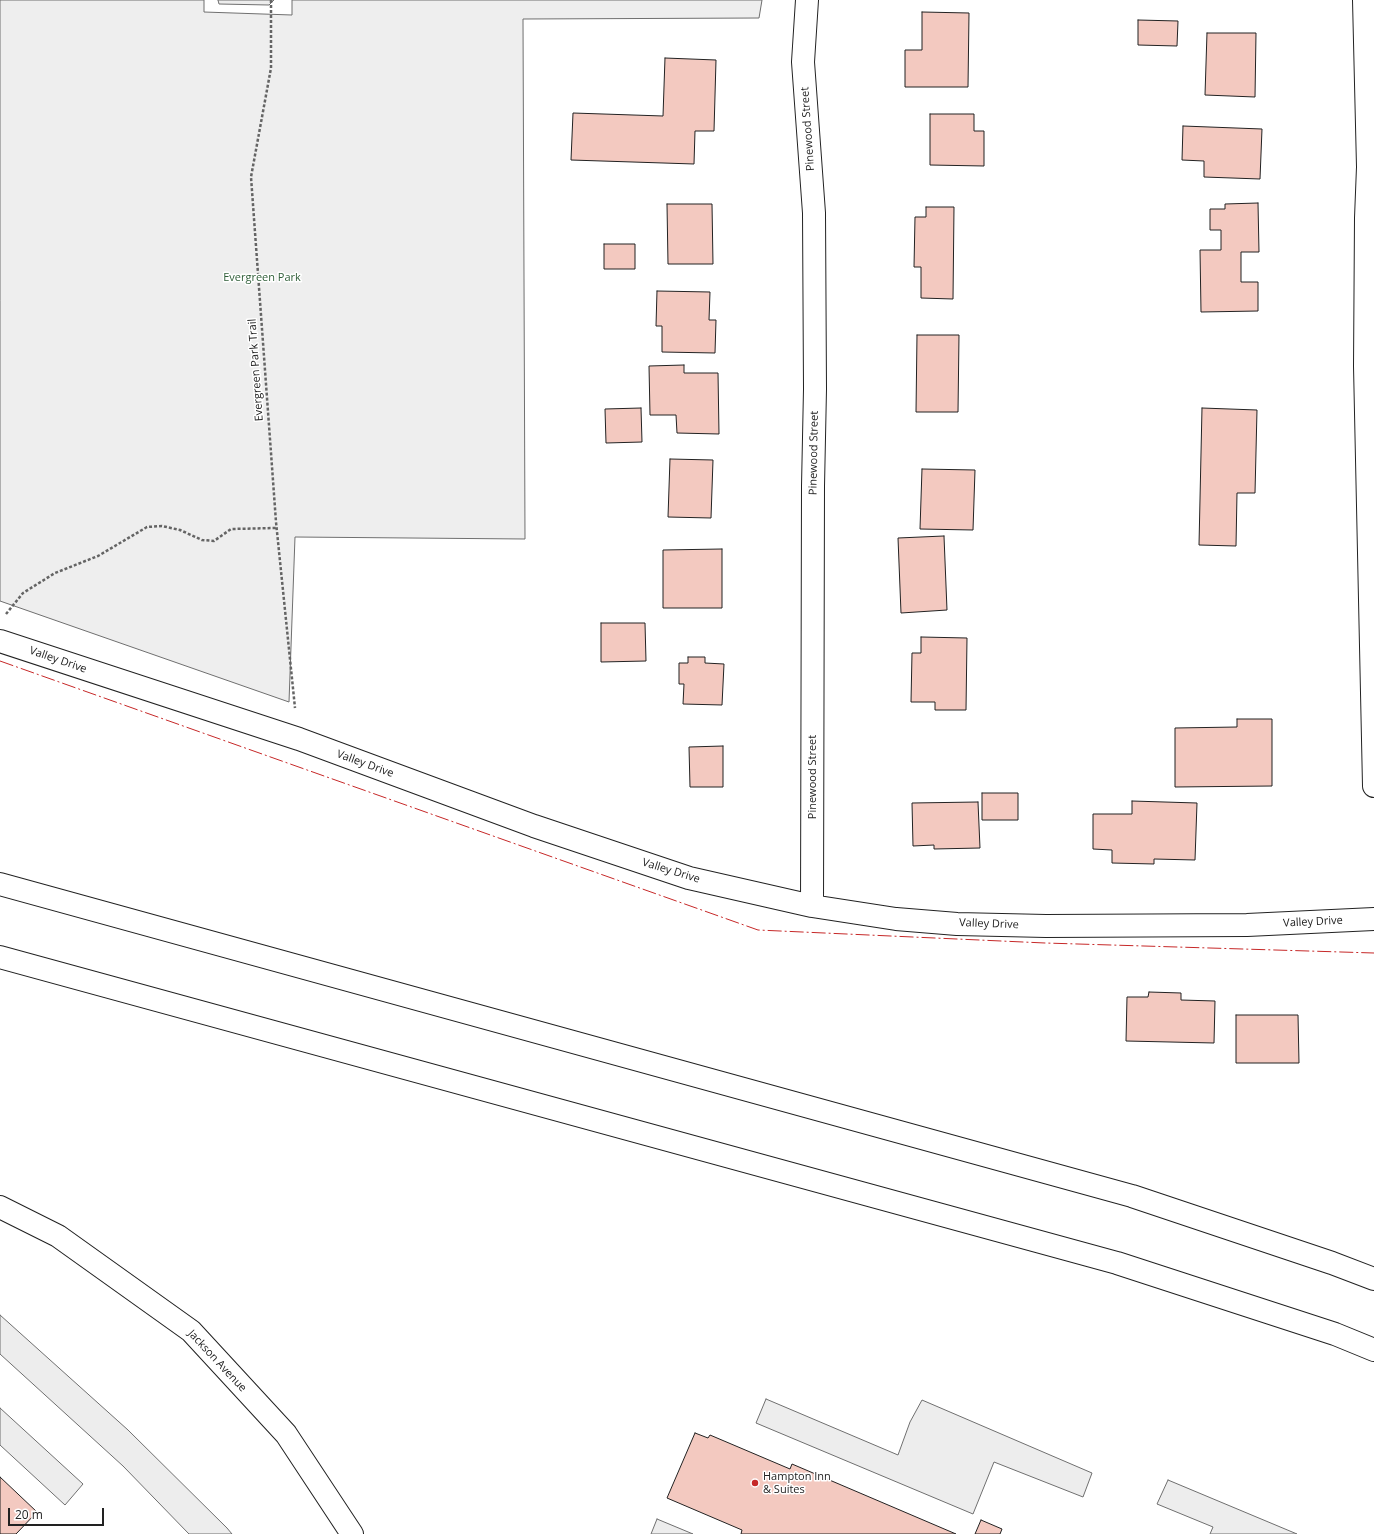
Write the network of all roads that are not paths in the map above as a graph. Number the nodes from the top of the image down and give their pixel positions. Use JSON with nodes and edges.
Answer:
{"nodes":[{"id":1,"x":807,"y":0,"type":"edge"},
{"id":2,"x":1364,"y":0,"type":"edge"},
{"id":3,"x":0,"y":641,"type":"edge"},
{"id":4,"x":1374,"y":786,"type":"edge"},
{"id":5,"x":0,"y":884,"type":"edge"},
{"id":6,"x":812,"y":906,"type":"junction"},
{"id":7,"x":1374,"y":919,"type":"edge"},
{"id":8,"x":0,"y":957,"type":"edge"},
{"id":9,"x":0,"y":1207,"type":"edge"},
{"id":10,"x":1374,"y":1280,"type":"edge"},
{"id":11,"x":1374,"y":1350,"type":"edge"},
{"id":12,"x":352,"y":1534,"type":"edge"}],
"edges":[{"from":1,"to":6,"type":"main road","name":"Pinewood Street"},
{"from":2,"to":4,"type":"main road"},
{"from":3,"to":6,"type":"main road","name":"Valley Drive"},
{"from":5,"to":10,"type":"main road"},
{"from":6,"to":7,"type":"main road","name":"Valley Drive"},
{"from":8,"to":11,"type":"main road"},
{"from":9,"to":12,"type":"main road","name":"Jackson Avenue"}]}
